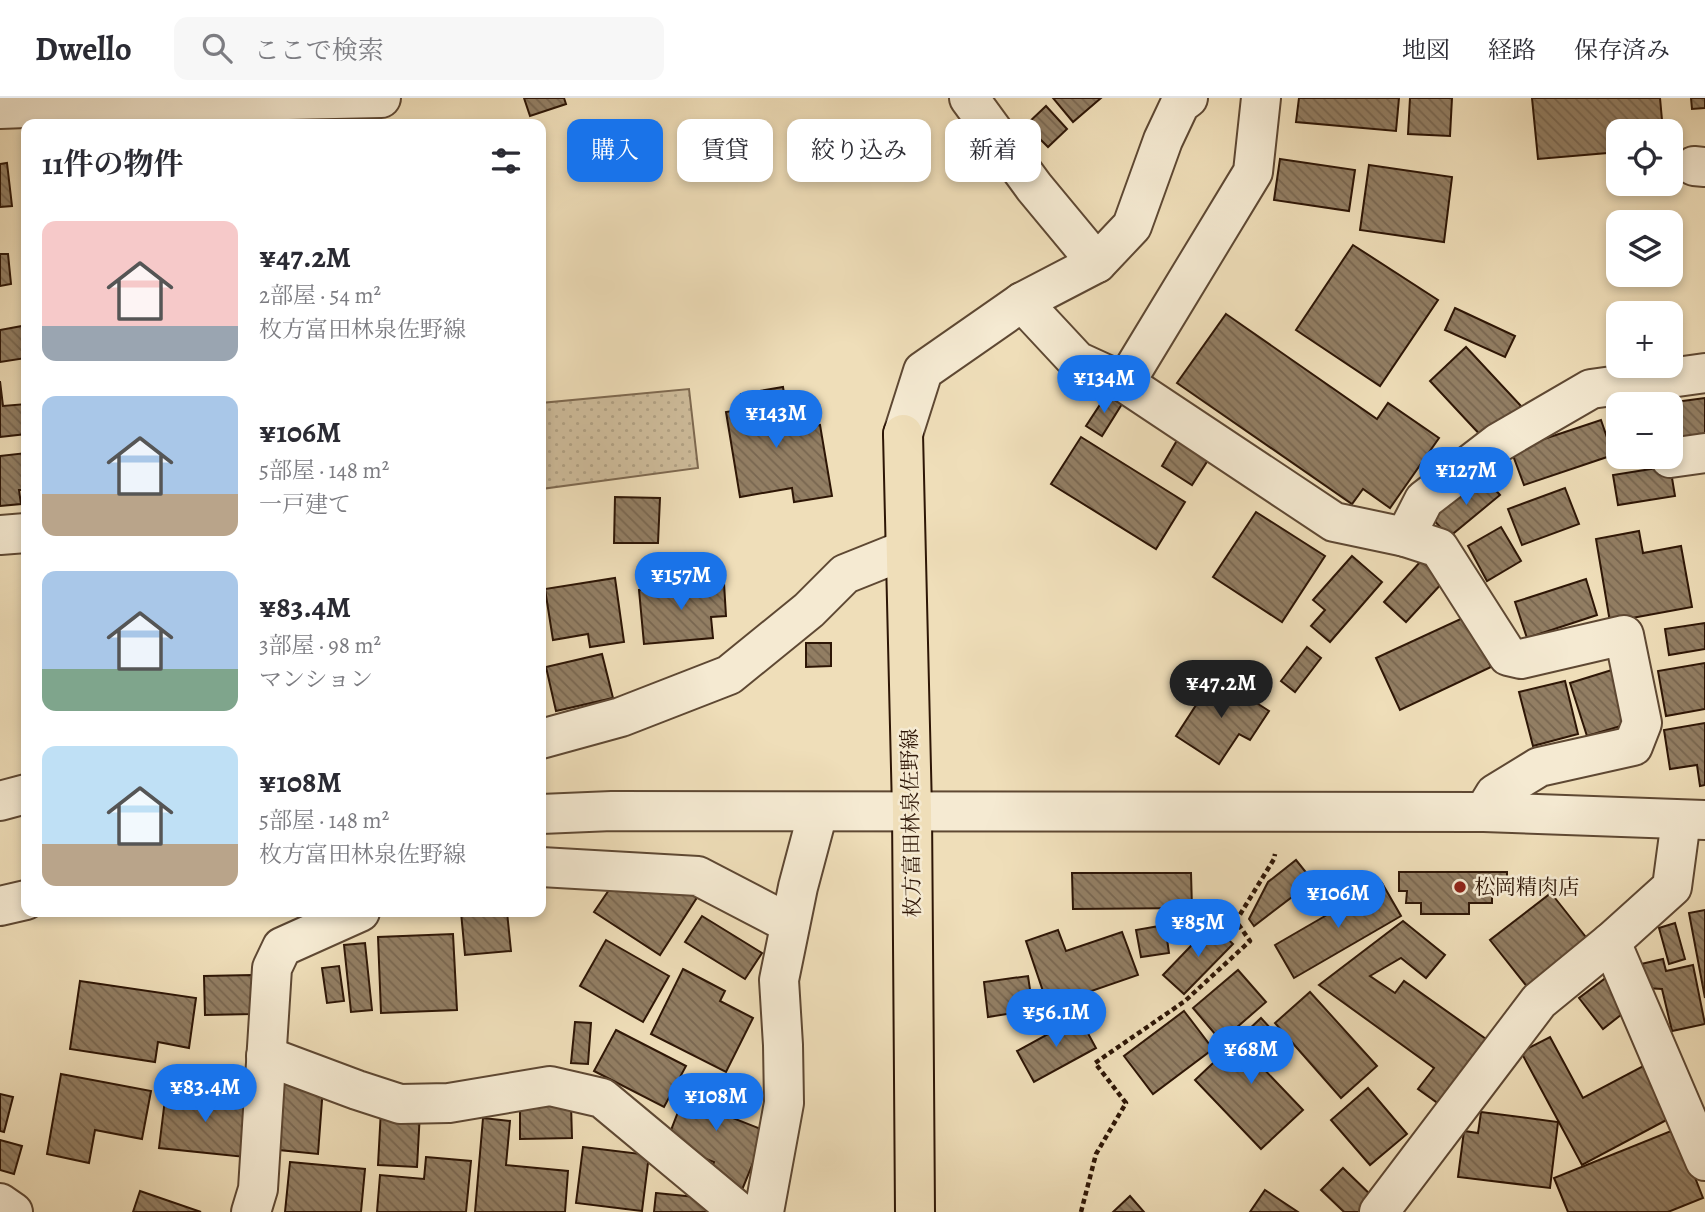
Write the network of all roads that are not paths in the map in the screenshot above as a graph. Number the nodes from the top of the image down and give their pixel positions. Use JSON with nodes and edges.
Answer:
{"nodes":[{"id":1,"x":381,"y":98,"type":"edge"},
{"id":2,"x":969,"y":98,"type":"edge"},
{"id":3,"x":1188,"y":98,"type":"edge"},
{"id":4,"x":1261,"y":98,"type":"edge"},
{"id":5,"x":0,"y":109,"type":"edge"},
{"id":6,"x":286,"y":112,"type":"edge"},
{"id":7,"x":158,"y":114,"type":"edge"},
{"id":8,"x":45,"y":116,"type":"edge"},
{"id":9,"x":1097,"y":263,"type":"junction"},
{"id":10,"x":1021,"y":302,"type":"junction"},
{"id":11,"x":1705,"y":373,"type":"edge"},
{"id":12,"x":1125,"y":383,"type":"junction"},
{"id":13,"x":903,"y":434,"type":"joint"},
{"id":14,"x":21,"y":533,"type":"edge"},
{"id":15,"x":0,"y":535,"type":"edge"},
{"id":16,"x":1405,"y":537,"type":"junction"},
{"id":17,"x":905,"y":550,"type":"junction"},
{"id":18,"x":546,"y":737,"type":"edge"},
{"id":19,"x":21,"y":796,"type":"edge"},
{"id":20,"x":0,"y":802,"type":"edge"},
{"id":21,"x":912,"y":810,"type":"junction"},
{"id":22,"x":818,"y":812,"type":"junction"},
{"id":23,"x":1484,"y":812,"type":"junction"},
{"id":24,"x":546,"y":814,"type":"edge"},
{"id":25,"x":1693,"y":820,"type":"edge"},
{"id":26,"x":546,"y":867,"type":"edge"},
{"id":27,"x":21,"y":901,"type":"edge"},
{"id":28,"x":0,"y":906,"type":"edge"},
{"id":29,"x":349,"y":917,"type":"edge"},
{"id":30,"x":790,"y":924,"type":"junction"},
{"id":31,"x":1611,"y":942,"type":"junction"},
{"id":32,"x":266,"y":1056,"type":"junction"},
{"id":33,"x":1705,"y":1161,"type":"edge"},
{"id":34,"x":0,"y":1203,"type":"edge"},
{"id":35,"x":13,"y":1212,"type":"edge"},
{"id":36,"x":251,"y":1212,"type":"edge"},
{"id":37,"x":739,"y":1212,"type":"edge"},
{"id":38,"x":764,"y":1212,"type":"edge"},
{"id":39,"x":915,"y":1212,"type":"edge"},
{"id":40,"x":1379,"y":1212,"type":"edge"}],
"edges":[{"from":1,"to":6,"type":"street"},
{"from":2,"to":9,"type":"street"},
{"from":3,"to":9,"type":"street"},
{"from":4,"to":12,"type":"street"},
{"from":5,"to":8,"type":"street"},
{"from":6,"to":7,"type":"street"},
{"from":7,"to":8,"type":"street"},
{"from":9,"to":10,"type":"street"},
{"from":10,"to":12,"type":"street"},
{"from":10,"to":13,"type":"street"},
{"from":11,"to":16,"type":"street"},
{"from":12,"to":16,"type":"street"},
{"from":13,"to":17,"type":"main road","name":"枚方富田林泉佐野線"},
{"from":14,"to":15,"type":"street"},
{"from":16,"to":23,"type":"street"},
{"from":17,"to":18,"type":"street"},
{"from":17,"to":21,"type":"main road","name":"枚方富田林泉佐野線"},
{"from":19,"to":20,"type":"street"},
{"from":21,"to":22,"type":"street"},
{"from":21,"to":23,"type":"street"},
{"from":21,"to":39,"type":"main road","name":"枚方富田林泉佐野線"},
{"from":22,"to":24,"type":"street"},
{"from":22,"to":30,"type":"street"},
{"from":23,"to":25,"type":"street"},
{"from":25,"to":31,"type":"street"},
{"from":26,"to":30,"type":"street"},
{"from":27,"to":28,"type":"street"},
{"from":29,"to":32,"type":"street"},
{"from":30,"to":38,"type":"street"},
{"from":31,"to":33,"type":"street"},
{"from":31,"to":40,"type":"street"},
{"from":32,"to":36,"type":"street"},
{"from":32,"to":37,"type":"street"},
{"from":34,"to":35,"type":"street"}]}
